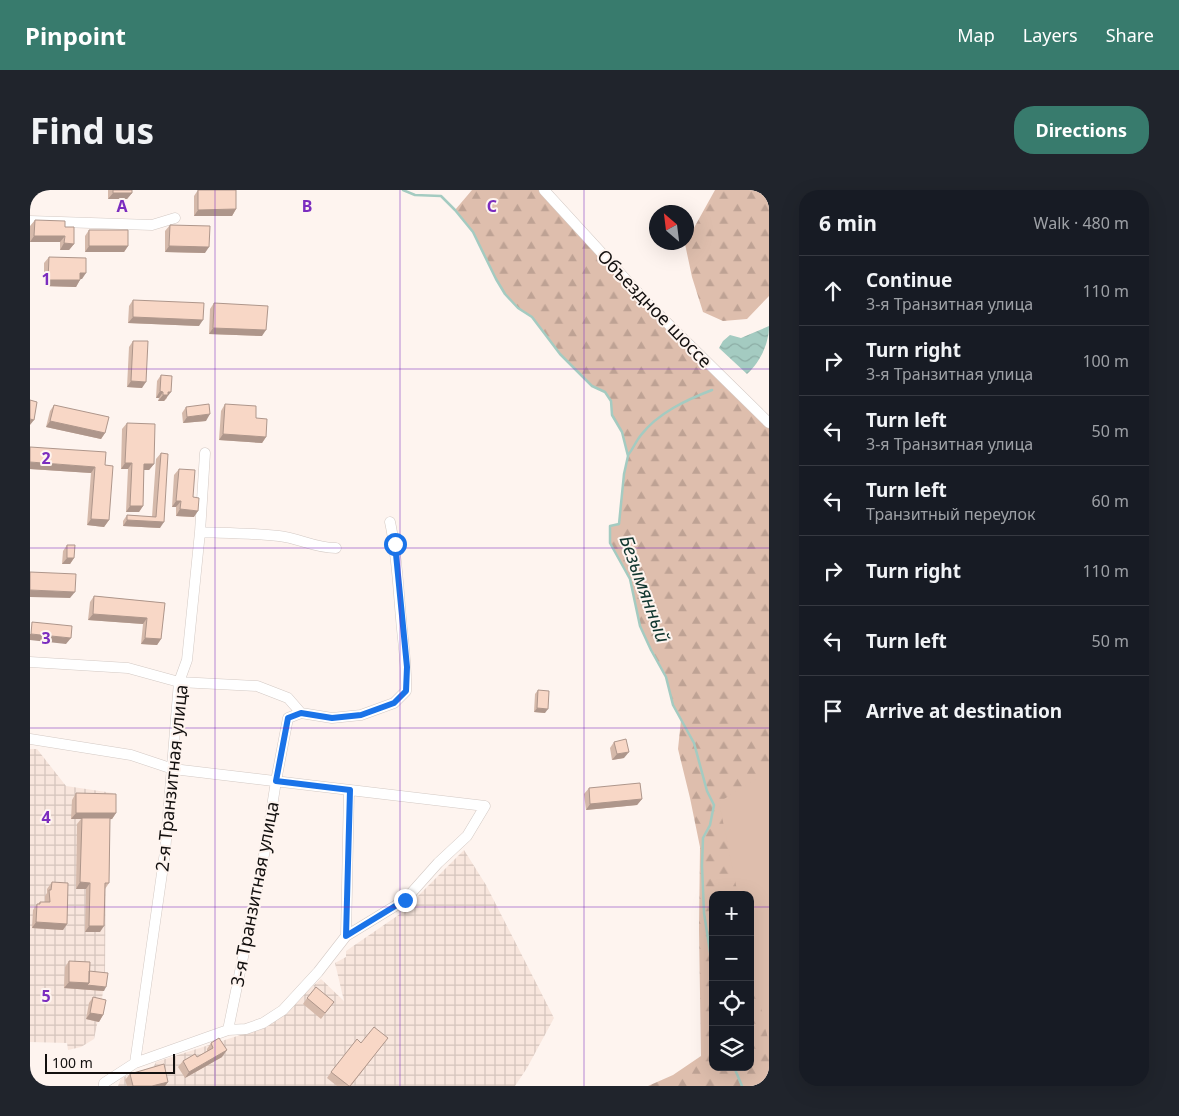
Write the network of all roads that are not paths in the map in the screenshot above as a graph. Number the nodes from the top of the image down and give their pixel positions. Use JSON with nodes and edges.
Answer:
{"nodes":[{"id":1,"x":544,"y":190,"type":"edge"},
{"id":2,"x":175,"y":218,"type":"dead end"},
{"id":3,"x":30,"y":221,"type":"edge"},
{"id":4,"x":769,"y":423,"type":"edge"},
{"id":5,"x":206,"y":452,"type":"dead end"},
{"id":6,"x":390,"y":522,"type":"dead end"},
{"id":7,"x":200,"y":532,"type":"junction"},
{"id":8,"x":336,"y":548,"type":"dead end"},
{"id":9,"x":30,"y":662,"type":"edge"},
{"id":10,"x":179,"y":682,"type":"junction"},
{"id":11,"x":301,"y":713,"type":"junction"},
{"id":12,"x":30,"y":739,"type":"edge"},
{"id":13,"x":173,"y":769,"type":"junction"},
{"id":14,"x":276,"y":781,"type":"junction"},
{"id":15,"x":350,"y":790,"type":"junction"},
{"id":16,"x":346,"y":936,"type":"junction"},
{"id":17,"x":228,"y":1030,"type":"junction"},
{"id":18,"x":135,"y":1063,"type":"junction"},
{"id":19,"x":104,"y":1086,"type":"edge"}],
"edges":[{"from":1,"to":4,"type":"street","name":"Объездное шоссе"},
{"from":2,"to":3,"type":"street"},
{"from":5,"to":7,"type":"street","name":"2-я Транзитная улица"},
{"from":6,"to":11,"type":"street"},
{"from":7,"to":8,"type":"street"},
{"from":7,"to":10,"type":"street","name":"2-я Транзитная улица"},
{"from":9,"to":10,"type":"street"},
{"from":10,"to":11,"type":"street"},
{"from":10,"to":13,"type":"street","name":"2-я Транзитная улица"},
{"from":11,"to":14,"type":"street","name":"3-я Транзитная улица"},
{"from":12,"to":13,"type":"street"},
{"from":13,"to":14,"type":"street"},
{"from":13,"to":18,"type":"street","name":"2-я Транзитная улица"},
{"from":14,"to":15,"type":"street"},
{"from":14,"to":17,"type":"street","name":"3-я Транзитная улица"},
{"from":15,"to":16,"type":"street"},
{"from":15,"to":16,"type":"street"},
{"from":16,"to":17,"type":"street"},
{"from":17,"to":18,"type":"street"},
{"from":18,"to":19,"type":"street"}]}
